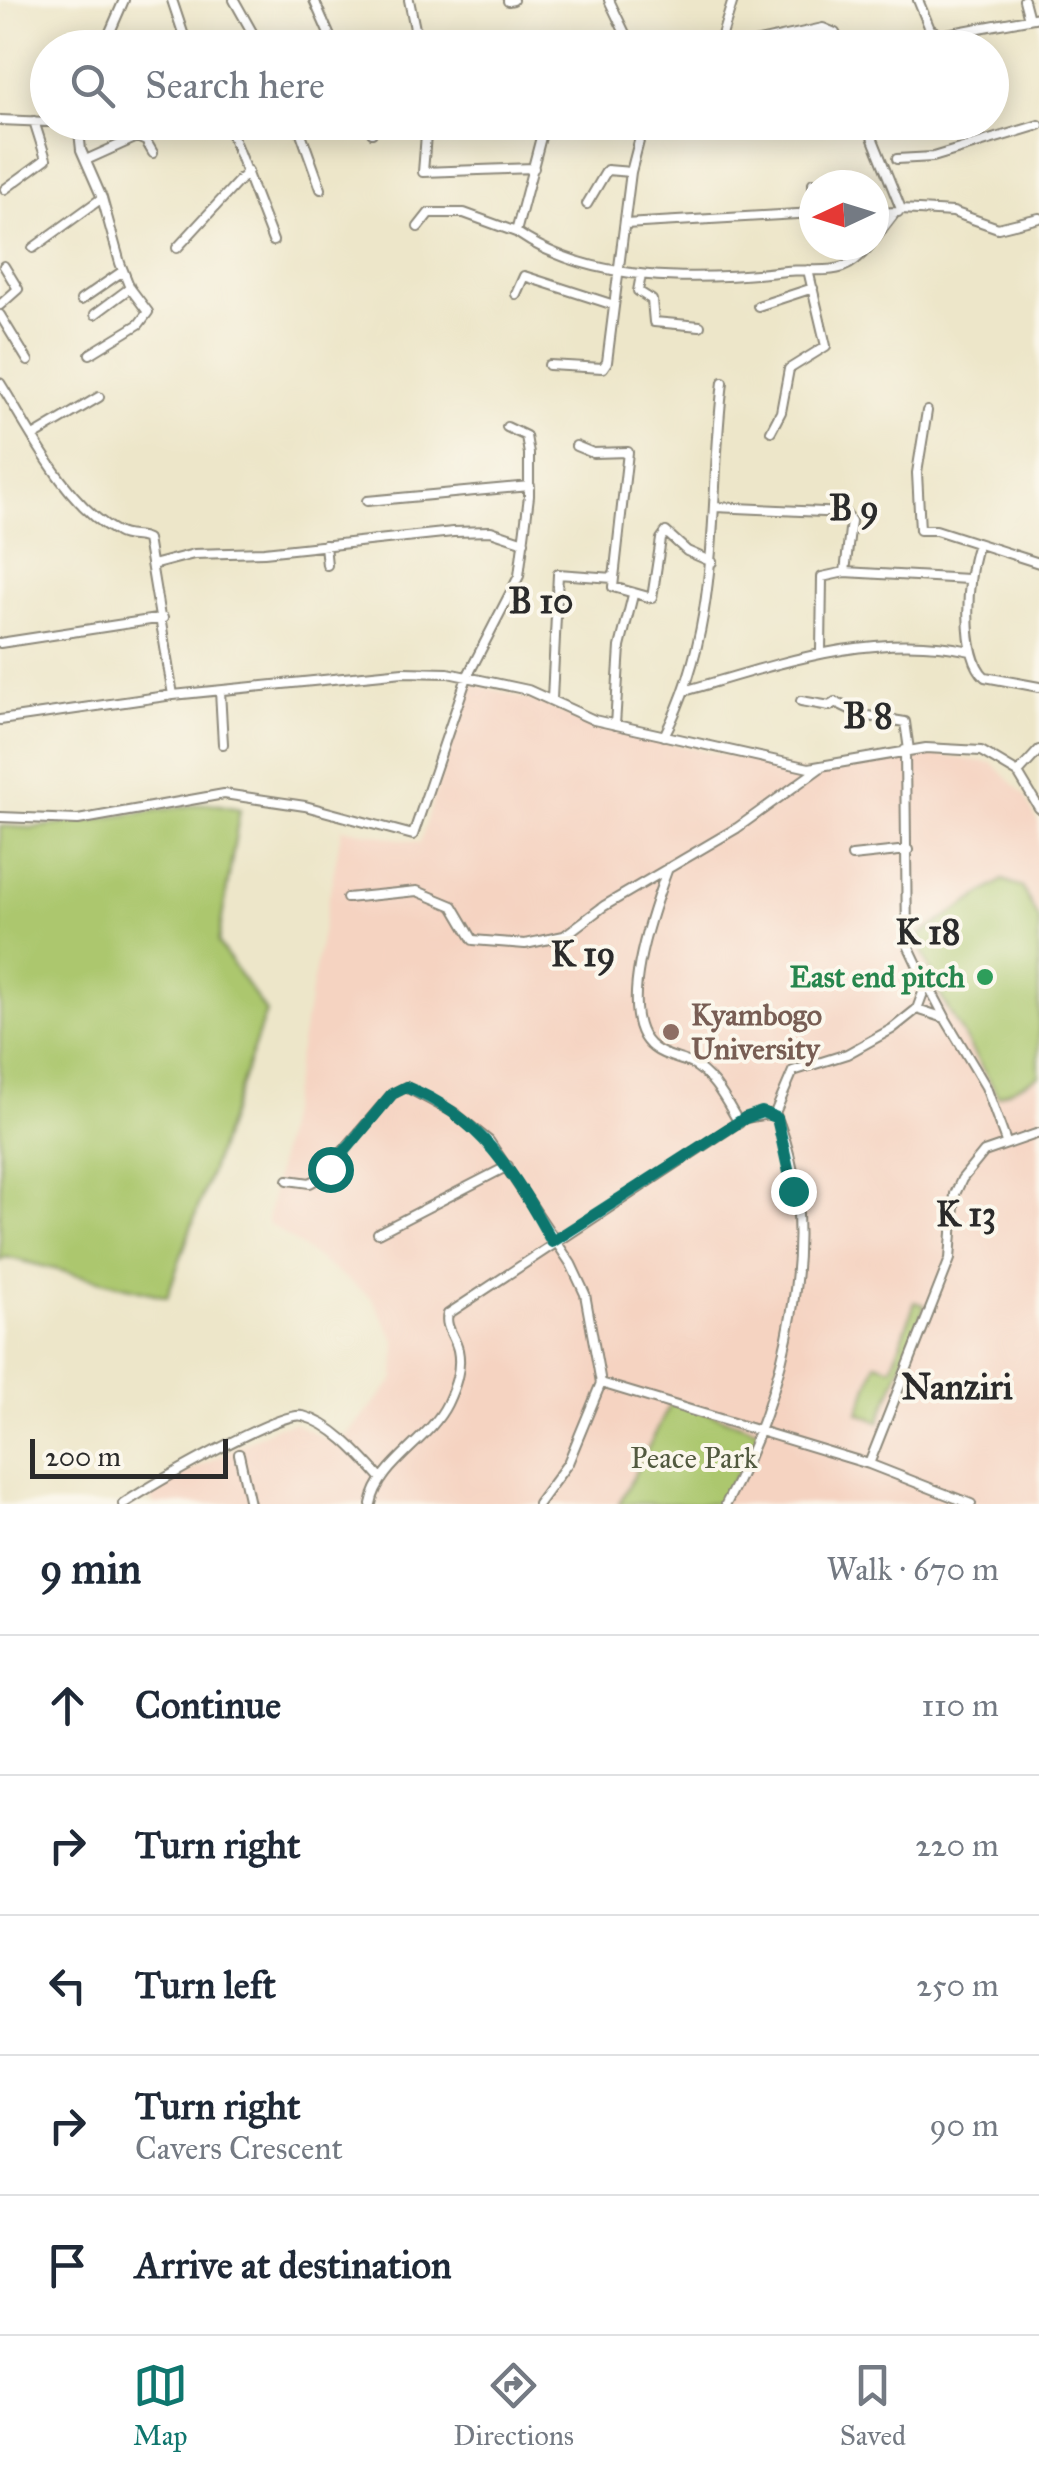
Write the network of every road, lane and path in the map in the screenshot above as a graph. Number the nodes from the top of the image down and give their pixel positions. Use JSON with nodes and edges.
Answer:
{"nodes":[{"id":1,"x":124,"y":0,"type":"edge"},
{"id":2,"x":172,"y":0,"type":"edge"},
{"id":3,"x":234,"y":0,"type":"edge"},
{"id":4,"x":314,"y":0,"type":"edge"},
{"id":5,"x":409,"y":0,"type":"edge"},
{"id":6,"x":609,"y":0,"type":"edge"},
{"id":7,"x":733,"y":0,"type":"edge"},
{"id":8,"x":918,"y":0,"type":"edge"},
{"id":9,"x":1024,"y":0,"type":"edge"},
{"id":10,"x":1034,"y":18,"type":"edge"},
{"id":11,"x":111,"y":30,"type":"edge"},
{"id":12,"x":182,"y":30,"type":"edge"},
{"id":13,"x":252,"y":30,"type":"edge"},
{"id":14,"x":327,"y":30,"type":"edge"},
{"id":15,"x":415,"y":30,"type":"edge"},
{"id":16,"x":623,"y":30,"type":"edge"},
{"id":17,"x":724,"y":30,"type":"edge"},
{"id":18,"x":931,"y":30,"type":"edge"},
{"id":19,"x":971,"y":30,"type":"edge"},
{"id":20,"x":0,"y":120,"type":"edge"},
{"id":21,"x":30,"y":121,"type":"edge"},
{"id":22,"x":1039,"y":124,"type":"edge"},
{"id":23,"x":1009,"y":133,"type":"edge"},
{"id":24,"x":40,"y":140,"type":"edge"},
{"id":25,"x":82,"y":140,"type":"edge"},
{"id":26,"x":130,"y":140,"type":"edge"},
{"id":27,"x":144,"y":140,"type":"edge"},
{"id":28,"x":235,"y":140,"type":"edge"},
{"id":29,"x":303,"y":140,"type":"edge"},
{"id":30,"x":426,"y":140,"type":"edge"},
{"id":31,"x":541,"y":140,"type":"edge"},
{"id":32,"x":639,"y":140,"type":"edge"},
{"id":33,"x":872,"y":140,"type":"edge"},
{"id":34,"x":986,"y":140,"type":"edge"},
{"id":35,"x":153,"y":153,"type":"dead end"},
{"id":36,"x":897,"y":159,"type":"dead end"},
{"id":37,"x":86,"y":160,"type":"junction"},
{"id":38,"x":534,"y":168,"type":"junction"},
{"id":39,"x":248,"y":171,"type":"junction"},
{"id":40,"x":630,"y":172,"type":"junction"},
{"id":41,"x":5,"y":189,"type":"dead end"},
{"id":42,"x":321,"y":189,"type":"dead end"},
{"id":43,"x":102,"y":198,"type":"junction"},
{"id":44,"x":587,"y":204,"type":"dead end"},
{"id":45,"x":799,"y":211,"type":"edge"},
{"id":46,"x":889,"y":212,"type":"edge"},
{"id":47,"x":898,"y":212,"type":"junction"},
{"id":48,"x":1039,"y":218,"type":"edge"},
{"id":49,"x":889,"y":222,"type":"edge"},
{"id":50,"x":625,"y":224,"type":"junction"},
{"id":51,"x":418,"y":227,"type":"dead end"},
{"id":52,"x":516,"y":232,"type":"junction"},
{"id":53,"x":273,"y":241,"type":"dead end"},
{"id":54,"x":34,"y":248,"type":"dead end"},
{"id":55,"x":177,"y":248,"type":"dead end"},
{"id":56,"x":854,"y":260,"type":"edge"},
{"id":57,"x":4,"y":266,"type":"dead end"},
{"id":58,"x":123,"y":270,"type":"junction"},
{"id":59,"x":619,"y":270,"type":"junction"},
{"id":60,"x":808,"y":270,"type":"junction"},
{"id":61,"x":641,"y":275,"type":"junction"},
{"id":62,"x":130,"y":288,"type":"junction"},
{"id":63,"x":813,"y":288,"type":"junction"},
{"id":64,"x":516,"y":294,"type":"dead end"},
{"id":65,"x":80,"y":300,"type":"dead end"},
{"id":66,"x":0,"y":305,"type":"edge"},
{"id":67,"x":614,"y":305,"type":"junction"},
{"id":68,"x":758,"y":306,"type":"dead end"},
{"id":69,"x":95,"y":314,"type":"dead end"},
{"id":70,"x":0,"y":315,"type":"edge"},
{"id":71,"x":700,"y":326,"type":"dead end"},
{"id":72,"x":90,"y":354,"type":"dead end"},
{"id":73,"x":28,"y":362,"type":"dead end"},
{"id":74,"x":548,"y":365,"type":"dead end"},
{"id":75,"x":723,"y":382,"type":"dead end"},
{"id":76,"x":0,"y":383,"type":"edge"},
{"id":77,"x":99,"y":397,"type":"dead end"},
{"id":78,"x":928,"y":411,"type":"dead end"},
{"id":79,"x":507,"y":428,"type":"dead end"},
{"id":80,"x":772,"y":430,"type":"dead end"},
{"id":81,"x":35,"y":435,"type":"junction"},
{"id":82,"x":576,"y":446,"type":"dead end"},
{"id":83,"x":530,"y":486,"type":"junction"},
{"id":84,"x":367,"y":500,"type":"dead end"},
{"id":85,"x":715,"y":507,"type":"junction"},
{"id":86,"x":524,"y":542,"type":"junction"},
{"id":87,"x":325,"y":545,"type":"junction"},
{"id":88,"x":977,"y":547,"type":"junction"},
{"id":89,"x":712,"y":562,"type":"junction"},
{"id":90,"x":1039,"y":563,"type":"edge"},
{"id":91,"x":152,"y":565,"type":"junction"},
{"id":92,"x":328,"y":565,"type":"dead end"},
{"id":93,"x":845,"y":572,"type":"junction"},
{"id":94,"x":613,"y":578,"type":"junction"},
{"id":95,"x":968,"y":578,"type":"junction"},
{"id":96,"x":632,"y":595,"type":"junction"},
{"id":97,"x":163,"y":618,"type":"junction"},
{"id":98,"x":0,"y":642,"type":"edge"},
{"id":99,"x":821,"y":651,"type":"junction"},
{"id":100,"x":971,"y":652,"type":"junction"},
{"id":101,"x":467,"y":677,"type":"junction"},
{"id":102,"x":1039,"y":687,"type":"edge"},
{"id":103,"x":688,"y":690,"type":"junction"},
{"id":104,"x":220,"y":691,"type":"junction"},
{"id":105,"x":173,"y":695,"type":"junction"},
{"id":106,"x":552,"y":698,"type":"junction"},
{"id":107,"x":801,"y":700,"type":"dead end"},
{"id":108,"x":0,"y":720,"type":"edge"},
{"id":109,"x":615,"y":725,"type":"junction"},
{"id":110,"x":664,"y":736,"type":"junction"},
{"id":111,"x":223,"y":744,"type":"dead end"},
{"id":112,"x":907,"y":750,"type":"junction"},
{"id":113,"x":1039,"y":750,"type":"edge"},
{"id":114,"x":820,"y":768,"type":"junction"},
{"id":115,"x":1018,"y":774,"type":"junction"},
{"id":116,"x":1039,"y":808,"type":"edge"},
{"id":117,"x":0,"y":817,"type":"edge"},
{"id":118,"x":908,"y":850,"type":"junction"},
{"id":119,"x":852,"y":856,"type":"dead end"},
{"id":120,"x":668,"y":868,"type":"junction"},
{"id":121,"x":347,"y":898,"type":"dead end"},
{"id":122,"x":923,"y":977,"type":"junction"},
{"id":123,"x":917,"y":1009,"type":"junction"},
{"id":124,"x":945,"y":1018,"type":"junction"},
{"id":125,"x":775,"y":1113,"type":"junction"},
{"id":126,"x":739,"y":1123,"type":"junction"},
{"id":127,"x":1039,"y":1133,"type":"edge"},
{"id":128,"x":1006,"y":1142,"type":"junction"},
{"id":129,"x":508,"y":1166,"type":"junction"},
{"id":130,"x":288,"y":1180,"type":"dead end"},
{"id":131,"x":378,"y":1233,"type":"dead end"},
{"id":132,"x":552,"y":1242,"type":"junction"},
{"id":133,"x":601,"y":1383,"type":"junction"},
{"id":134,"x":761,"y":1431,"type":"junction"},
{"id":135,"x":239,"y":1454,"type":"dead end"},
{"id":136,"x":869,"y":1464,"type":"junction"},
{"id":137,"x":382,"y":1478,"type":"junction"},
{"id":138,"x":142,"y":1492,"type":"junction"},
{"id":139,"x":122,"y":1504,"type":"edge"},
{"id":140,"x":146,"y":1504,"type":"edge"},
{"id":141,"x":250,"y":1504,"type":"edge"},
{"id":142,"x":371,"y":1504,"type":"edge"},
{"id":143,"x":538,"y":1504,"type":"edge"},
{"id":144,"x":726,"y":1504,"type":"edge"},
{"id":145,"x":972,"y":1504,"type":"edge"}],
"edges":[{"from":1,"to":11,"type":"street"},
{"from":2,"to":12,"type":"street"},
{"from":3,"to":13,"type":"street"},
{"from":4,"to":14,"type":"street"},
{"from":5,"to":15,"type":"street"},
{"from":6,"to":16,"type":"street"},
{"from":7,"to":17,"type":"street"},
{"from":8,"to":18,"type":"street"},
{"from":9,"to":10,"type":"street"},
{"from":10,"to":19,"type":"street"},
{"from":20,"to":21,"type":"street"},
{"from":22,"to":23,"type":"street"},
{"from":24,"to":41,"type":"street"},
{"from":25,"to":37,"type":"street"},
{"from":26,"to":37,"type":"street"},
{"from":27,"to":35,"type":"street"},
{"from":28,"to":39,"type":"street"},
{"from":29,"to":42,"type":"street"},
{"from":30,"to":38,"type":"street"},
{"from":31,"to":38,"type":"street"},
{"from":32,"to":40,"type":"street"},
{"from":33,"to":47,"type":"street"},
{"from":34,"to":36,"type":"street"},
{"from":37,"to":43,"type":"street"},
{"from":38,"to":52,"type":"street"},
{"from":39,"to":53,"type":"street"},
{"from":39,"to":55,"type":"street"},
{"from":40,"to":44,"type":"street"},
{"from":40,"to":50,"type":"street"},
{"from":43,"to":54,"type":"street"},
{"from":43,"to":58,"type":"street"},
{"from":45,"to":50,"type":"street"},
{"from":46,"to":47,"type":"street"},
{"from":47,"to":48,"type":"street"},
{"from":47,"to":49,"type":"street"},
{"from":50,"to":59,"type":"street"},
{"from":51,"to":52,"type":"street"},
{"from":52,"to":59,"type":"street"},
{"from":56,"to":60,"type":"street"},
{"from":57,"to":66,"type":"street"},
{"from":58,"to":62,"type":"street"},
{"from":58,"to":65,"type":"street"},
{"from":59,"to":61,"type":"street"},
{"from":59,"to":67,"type":"street"},
{"from":60,"to":61,"type":"street"},
{"from":60,"to":63,"type":"street"},
{"from":61,"to":71,"type":"street"},
{"from":62,"to":69,"type":"street"},
{"from":62,"to":72,"type":"street"},
{"from":63,"to":68,"type":"street"},
{"from":63,"to":80,"type":"street"},
{"from":64,"to":67,"type":"street"},
{"from":67,"to":74,"type":"street"},
{"from":70,"to":73,"type":"street"},
{"from":75,"to":85,"type":"street"},
{"from":76,"to":81,"type":"street"},
{"from":77,"to":81,"type":"street"},
{"from":78,"to":88,"type":"street"},
{"from":79,"to":83,"type":"street"},
{"from":81,"to":91,"type":"street"},
{"from":82,"to":94,"type":"street"},
{"from":83,"to":84,"type":"street"},
{"from":83,"to":86,"type":"street"},
{"from":85,"to":89,"type":"street"},
{"from":85,"to":93,"type":"street"},
{"from":86,"to":87,"type":"street"},
{"from":86,"to":101,"type":"street"},
{"from":87,"to":91,"type":"street"},
{"from":87,"to":92,"type":"street"},
{"from":88,"to":90,"type":"street"},
{"from":88,"to":95,"type":"street"},
{"from":89,"to":96,"type":"street"},
{"from":89,"to":103,"type":"street"},
{"from":91,"to":97,"type":"street"},
{"from":93,"to":95,"type":"street"},
{"from":93,"to":99,"type":"street"},
{"from":94,"to":96,"type":"street"},
{"from":94,"to":106,"type":"street"},
{"from":95,"to":100,"type":"street"},
{"from":96,"to":109,"type":"street"},
{"from":97,"to":98,"type":"street"},
{"from":97,"to":105,"type":"street"},
{"from":99,"to":100,"type":"street"},
{"from":99,"to":103,"type":"street"},
{"from":100,"to":102,"type":"street"},
{"from":101,"to":104,"type":"street"},
{"from":101,"to":106,"type":"street"},
{"from":101,"to":117,"type":"street"},
{"from":103,"to":110,"type":"street"},
{"from":104,"to":105,"type":"street"},
{"from":104,"to":111,"type":"street"},
{"from":105,"to":108,"type":"street"},
{"from":106,"to":109,"type":"street"},
{"from":107,"to":112,"type":"street"},
{"from":109,"to":110,"type":"street"},
{"from":110,"to":114,"type":"street"},
{"from":112,"to":114,"type":"street"},
{"from":112,"to":115,"type":"street"},
{"from":112,"to":118,"type":"street"},
{"from":113,"to":115,"type":"street"},
{"from":114,"to":120,"type":"street"},
{"from":115,"to":116,"type":"street"},
{"from":118,"to":119,"type":"street"},
{"from":118,"to":122,"type":"street"},
{"from":120,"to":121,"type":"street"},
{"from":120,"to":126,"type":"street"},
{"from":122,"to":123,"type":"street"},
{"from":122,"to":124,"type":"street"},
{"from":123,"to":124,"type":"street"},
{"from":123,"to":125,"type":"street"},
{"from":124,"to":128,"type":"street"},
{"from":125,"to":126,"type":"street"},
{"from":125,"to":134,"type":"street"},
{"from":126,"to":132,"type":"street"},
{"from":127,"to":128,"type":"street"},
{"from":128,"to":136,"type":"street"},
{"from":129,"to":130,"type":"street"},
{"from":129,"to":131,"type":"street"},
{"from":129,"to":132,"type":"street"},
{"from":132,"to":133,"type":"street"},
{"from":132,"to":137,"type":"street"},
{"from":133,"to":134,"type":"street"},
{"from":133,"to":143,"type":"street"},
{"from":134,"to":136,"type":"street"},
{"from":134,"to":144,"type":"street"},
{"from":135,"to":141,"type":"street"},
{"from":136,"to":145,"type":"street"},
{"from":137,"to":138,"type":"street"},
{"from":137,"to":142,"type":"street"},
{"from":138,"to":139,"type":"street"},
{"from":138,"to":140,"type":"street"}]}
